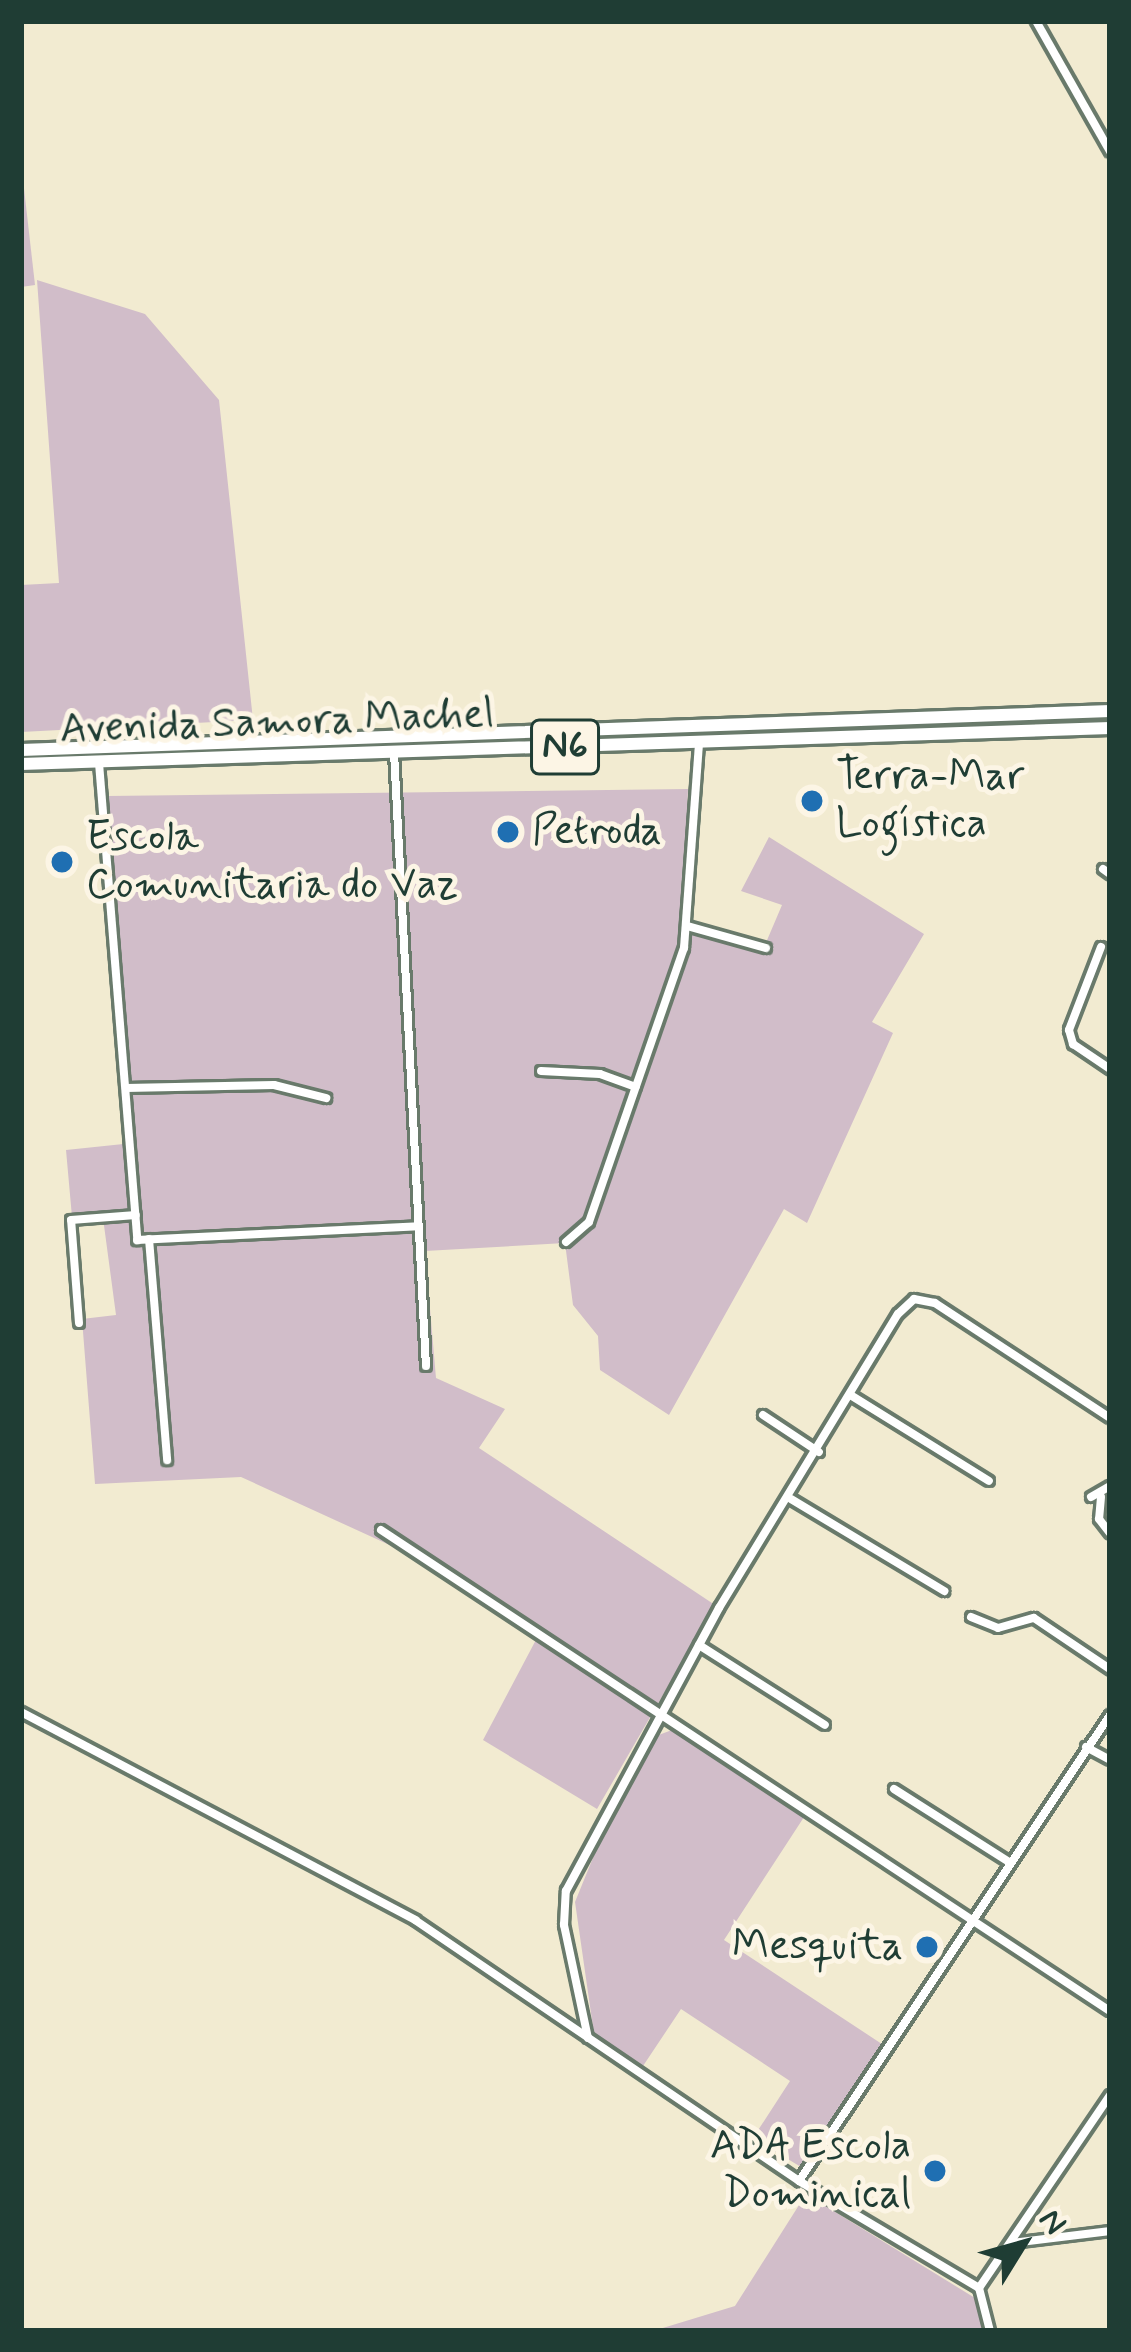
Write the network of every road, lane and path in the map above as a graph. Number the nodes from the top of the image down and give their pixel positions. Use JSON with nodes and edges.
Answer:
{"nodes":[{"id":1,"x":1036,"y":21,"type":"edge"},
{"id":2,"x":1110,"y":151,"type":"edge"},
{"id":3,"x":1110,"y":711,"type":"edge"},
{"id":4,"x":1110,"y":728,"type":"edge"},
{"id":5,"x":699,"y":741,"type":"junction"},
{"id":6,"x":21,"y":750,"type":"edge"},
{"id":7,"x":394,"y":752,"type":"junction"},
{"id":8,"x":99,"y":761,"type":"junction"},
{"id":9,"x":21,"y":764,"type":"edge"},
{"id":10,"x":687,"y":926,"type":"junction"},
{"id":11,"x":1101,"y":946,"type":"dead end"},
{"id":12,"x":766,"y":948,"type":"dead end"},
{"id":13,"x":1110,"y":1069,"type":"edge"},
{"id":14,"x":541,"y":1072,"type":"dead end"},
{"id":15,"x":636,"y":1087,"type":"junction"},
{"id":16,"x":126,"y":1088,"type":"junction"},
{"id":17,"x":326,"y":1098,"type":"dead end"},
{"id":18,"x":136,"y":1215,"type":"junction"},
{"id":19,"x":418,"y":1226,"type":"junction"},
{"id":20,"x":149,"y":1239,"type":"junction"},
{"id":21,"x":566,"y":1242,"type":"dead end"},
{"id":22,"x":80,"y":1322,"type":"dead end"},
{"id":23,"x":426,"y":1366,"type":"dead end"},
{"id":24,"x":852,"y":1396,"type":"junction"},
{"id":25,"x":763,"y":1415,"type":"dead end"},
{"id":26,"x":1110,"y":1418,"type":"edge"},
{"id":27,"x":819,"y":1452,"type":"junction"},
{"id":28,"x":167,"y":1460,"type":"dead end"},
{"id":29,"x":988,"y":1481,"type":"dead end"},
{"id":30,"x":1110,"y":1486,"type":"edge"},
{"id":31,"x":790,"y":1499,"type":"junction"},
{"id":32,"x":381,"y":1530,"type":"dead end"},
{"id":33,"x":1110,"y":1532,"type":"edge"},
{"id":34,"x":944,"y":1591,"type":"dead end"},
{"id":35,"x":971,"y":1617,"type":"dead end"},
{"id":36,"x":699,"y":1645,"type":"junction"},
{"id":37,"x":1110,"y":1669,"type":"edge"},
{"id":38,"x":21,"y":1712,"type":"edge"},
{"id":39,"x":658,"y":1714,"type":"junction"},
{"id":40,"x":1110,"y":1715,"type":"edge"},
{"id":41,"x":825,"y":1725,"type":"dead end"},
{"id":42,"x":1086,"y":1747,"type":"junction"},
{"id":43,"x":1110,"y":1760,"type":"edge"},
{"id":44,"x":894,"y":1789,"type":"dead end"},
{"id":45,"x":1010,"y":1863,"type":"junction"},
{"id":46,"x":972,"y":1920,"type":"junction"},
{"id":47,"x":1110,"y":2011,"type":"edge"},
{"id":48,"x":589,"y":2039,"type":"junction"},
{"id":49,"x":1110,"y":2095,"type":"edge"},
{"id":50,"x":800,"y":2181,"type":"junction"},
{"id":51,"x":1110,"y":2231,"type":"edge"},
{"id":52,"x":1010,"y":2244,"type":"junction"},
{"id":53,"x":979,"y":2288,"type":"junction"},
{"id":54,"x":990,"y":2331,"type":"edge"}],
"edges":[{"from":1,"to":2,"type":"street"},
{"from":3,"to":6,"type":"highway","name":"Avenida Samora Machel","number":"N6"},
{"from":4,"to":5,"type":"highway","name":"Avenida Samora Machel","number":"N6"},
{"from":5,"to":7,"type":"highway","name":"Avenida Samora Machel","number":"N6"},
{"from":5,"to":10,"type":"street"},
{"from":7,"to":8,"type":"highway","name":"Avenida Samora Machel","number":"N6"},
{"from":7,"to":19,"type":"street"},
{"from":8,"to":9,"type":"highway","name":"Avenida Samora Machel","number":"N6"},
{"from":8,"to":16,"type":"street"},
{"from":10,"to":12,"type":"street"},
{"from":10,"to":15,"type":"street"},
{"from":11,"to":13,"type":"street"},
{"from":14,"to":15,"type":"street"},
{"from":15,"to":21,"type":"street"},
{"from":16,"to":17,"type":"street"},
{"from":16,"to":18,"type":"street"},
{"from":18,"to":20,"type":"street"},
{"from":18,"to":22,"type":"street"},
{"from":19,"to":20,"type":"street"},
{"from":19,"to":23,"type":"street"},
{"from":20,"to":28,"type":"street"},
{"from":24,"to":26,"type":"street"},
{"from":24,"to":27,"type":"street"},
{"from":24,"to":29,"type":"street"},
{"from":25,"to":27,"type":"street"},
{"from":27,"to":31,"type":"street"},
{"from":30,"to":33,"type":"street"},
{"from":31,"to":34,"type":"street"},
{"from":31,"to":36,"type":"street"},
{"from":32,"to":39,"type":"street"},
{"from":35,"to":37,"type":"street"},
{"from":36,"to":39,"type":"street"},
{"from":36,"to":41,"type":"street"},
{"from":38,"to":48,"type":"street"},
{"from":39,"to":46,"type":"street"},
{"from":39,"to":48,"type":"street"},
{"from":40,"to":42,"type":"street"},
{"from":42,"to":43,"type":"street"},
{"from":42,"to":45,"type":"street"},
{"from":44,"to":45,"type":"street"},
{"from":45,"to":46,"type":"street"},
{"from":46,"to":47,"type":"street"},
{"from":46,"to":50,"type":"street"},
{"from":48,"to":50,"type":"street"},
{"from":49,"to":52,"type":"street"},
{"from":50,"to":53,"type":"street"},
{"from":51,"to":52,"type":"street"},
{"from":52,"to":53,"type":"street"},
{"from":53,"to":54,"type":"street"}]}
